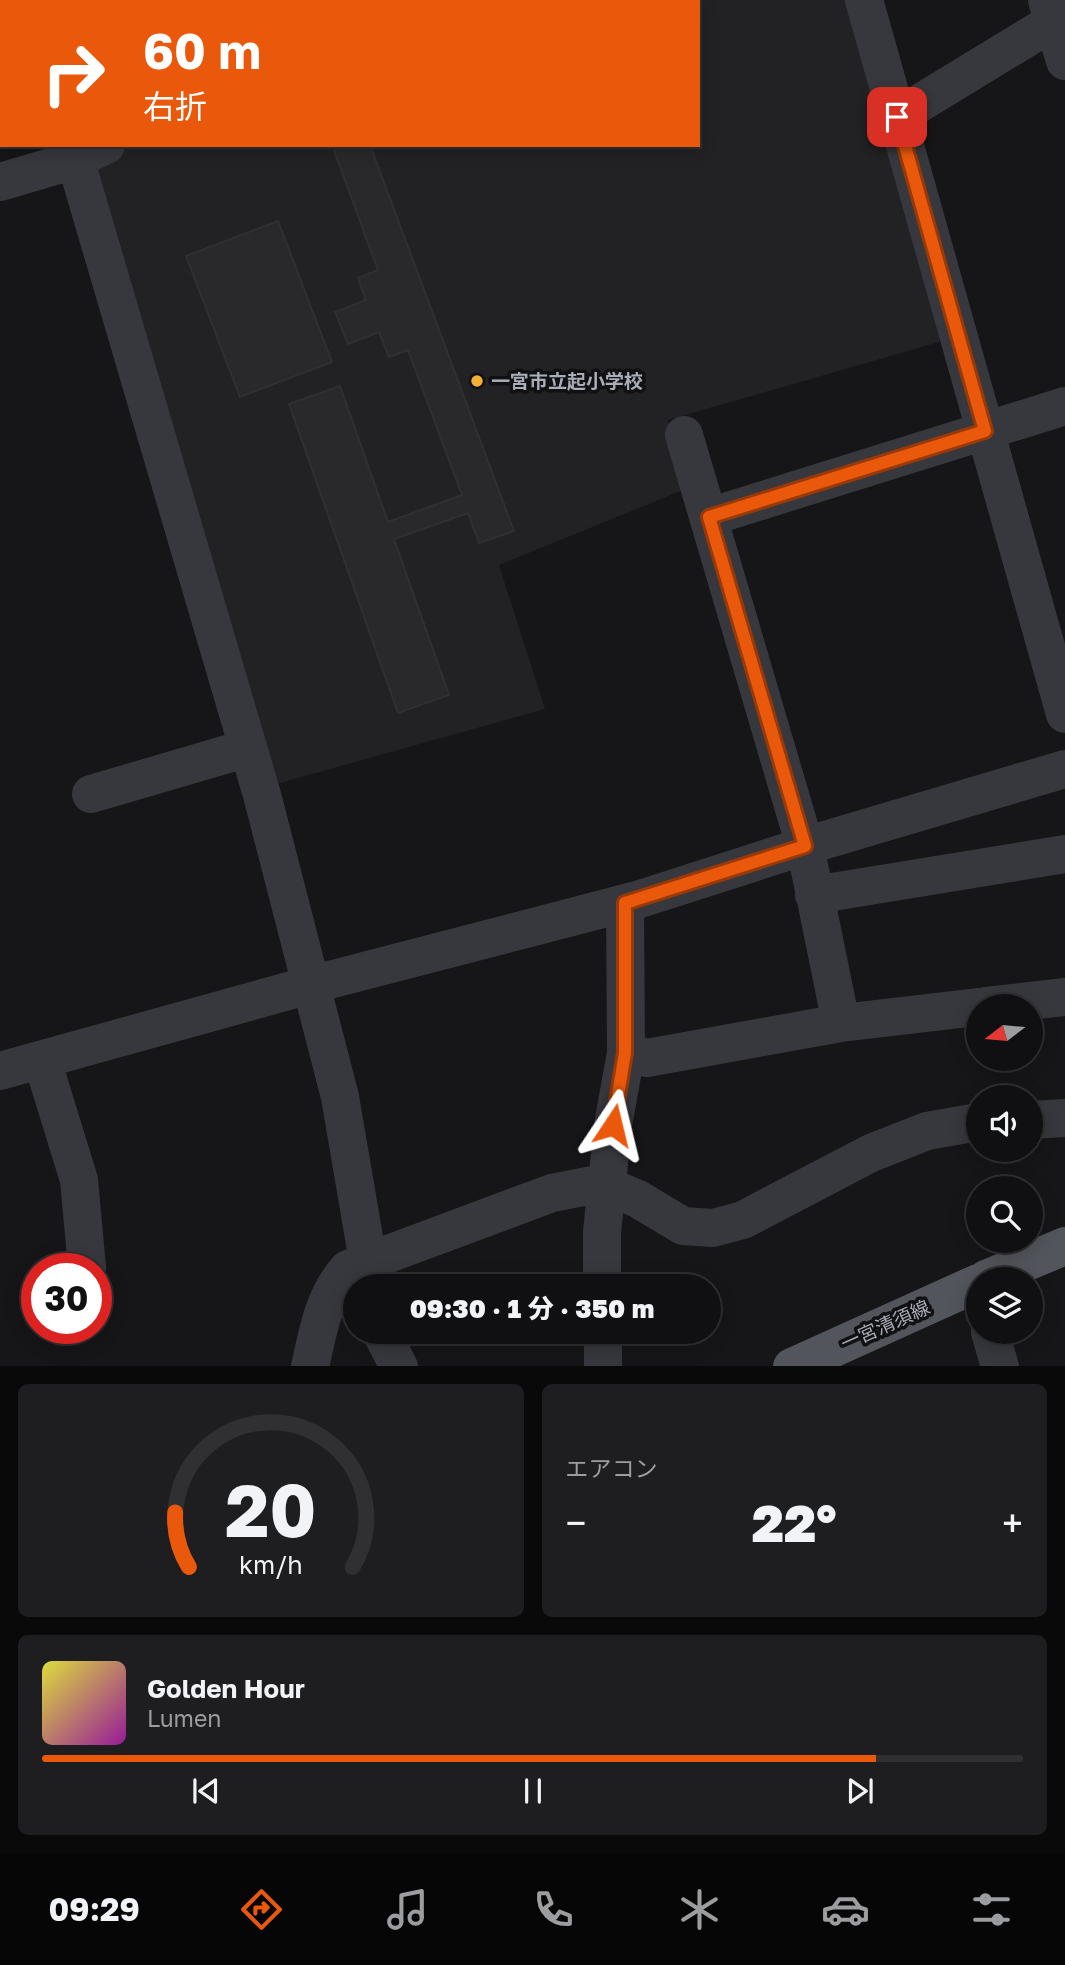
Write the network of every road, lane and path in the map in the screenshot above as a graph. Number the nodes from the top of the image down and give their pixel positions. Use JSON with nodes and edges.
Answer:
{"nodes":[{"id":1,"x":864,"y":0,"type":"edge"},
{"id":2,"x":1050,"y":11,"type":"edge"},
{"id":3,"x":1065,"y":61,"type":"edge"},
{"id":4,"x":897,"y":117,"type":"junction"},
{"id":5,"x":84,"y":150,"type":"edge"},
{"id":6,"x":0,"y":182,"type":"edge"},
{"id":7,"x":1065,"y":407,"type":"edge"},
{"id":8,"x":985,"y":431,"type":"junction"},
{"id":9,"x":684,"y":435,"type":"dead end"},
{"id":10,"x":709,"y":517,"type":"junction"},
{"id":11,"x":1065,"y":713,"type":"edge"},
{"id":12,"x":248,"y":748,"type":"junction"},
{"id":13,"x":1065,"y":769,"type":"edge"},
{"id":14,"x":91,"y":794,"type":"dead end"},
{"id":15,"x":805,"y":846,"type":"junction"},
{"id":16,"x":1063,"y":865,"type":"edge"},
{"id":17,"x":814,"y":895,"type":"junction"},
{"id":18,"x":625,"y":903,"type":"junction"},
{"id":19,"x":310,"y":985,"type":"junction"},
{"id":20,"x":1065,"y":997,"type":"edge"},
{"id":21,"x":1043,"y":1000,"type":"edge"},
{"id":22,"x":966,"y":1008,"type":"edge"},
{"id":23,"x":841,"y":1023,"type":"junction"},
{"id":24,"x":625,"y":1053,"type":"junction"},
{"id":25,"x":43,"y":1060,"type":"junction"},
{"id":26,"x":0,"y":1071,"type":"edge"},
{"id":27,"x":1065,"y":1118,"type":"edge"},
{"id":28,"x":1043,"y":1119,"type":"edge"},
{"id":29,"x":966,"y":1124,"type":"edge"},
{"id":30,"x":607,"y":1186,"type":"junction"},
{"id":31,"x":1065,"y":1246,"type":"edge"},
{"id":32,"x":86,"y":1253,"type":"edge"},
{"id":33,"x":1023,"y":1267,"type":"edge"},
{"id":34,"x":358,"y":1272,"type":"edge"},
{"id":35,"x":603,"y":1274,"type":"edge"},
{"id":36,"x":966,"y":1294,"type":"edge"},
{"id":37,"x":387,"y":1344,"type":"edge"},
{"id":38,"x":603,"y":1344,"type":"edge"},
{"id":39,"x":993,"y":1344,"type":"edge"},
{"id":40,"x":310,"y":1366,"type":"edge"},
{"id":41,"x":398,"y":1366,"type":"edge"},
{"id":42,"x":603,"y":1366,"type":"edge"},
{"id":43,"x":794,"y":1366,"type":"edge"},
{"id":44,"x":1000,"y":1366,"type":"edge"}],
"edges":[{"from":1,"to":4,"type":"street"},
{"from":2,"to":3,"type":"street"},
{"from":2,"to":4,"type":"street"},
{"from":4,"to":8,"type":"street"},
{"from":5,"to":6,"type":"street"},
{"from":5,"to":12,"type":"street"},
{"from":7,"to":8,"type":"street"},
{"from":8,"to":10,"type":"street"},
{"from":8,"to":11,"type":"street"},
{"from":9,"to":10,"type":"street"},
{"from":10,"to":15,"type":"street"},
{"from":12,"to":14,"type":"street"},
{"from":12,"to":19,"type":"street"},
{"from":13,"to":15,"type":"street"},
{"from":15,"to":17,"type":"street"},
{"from":15,"to":18,"type":"street"},
{"from":16,"to":17,"type":"street"},
{"from":17,"to":23,"type":"street"},
{"from":18,"to":19,"type":"street"},
{"from":18,"to":24,"type":"street"},
{"from":19,"to":25,"type":"street"},
{"from":19,"to":34,"type":"street"},
{"from":20,"to":21,"type":"street"},
{"from":22,"to":23,"type":"street"},
{"from":23,"to":24,"type":"street"},
{"from":24,"to":30,"type":"street"},
{"from":25,"to":26,"type":"street"},
{"from":25,"to":32,"type":"street"},
{"from":27,"to":28,"type":"street"},
{"from":29,"to":30,"type":"street"},
{"from":30,"to":34,"type":"street"},
{"from":30,"to":35,"type":"street"},
{"from":31,"to":33,"type":"main road","name":"一宮清須線"},
{"from":34,"to":40,"type":"street"},
{"from":36,"to":43,"type":"main road","name":"一宮清須線"},
{"from":37,"to":41,"type":"street"},
{"from":38,"to":42,"type":"street"},
{"from":39,"to":44,"type":"street"}]}
